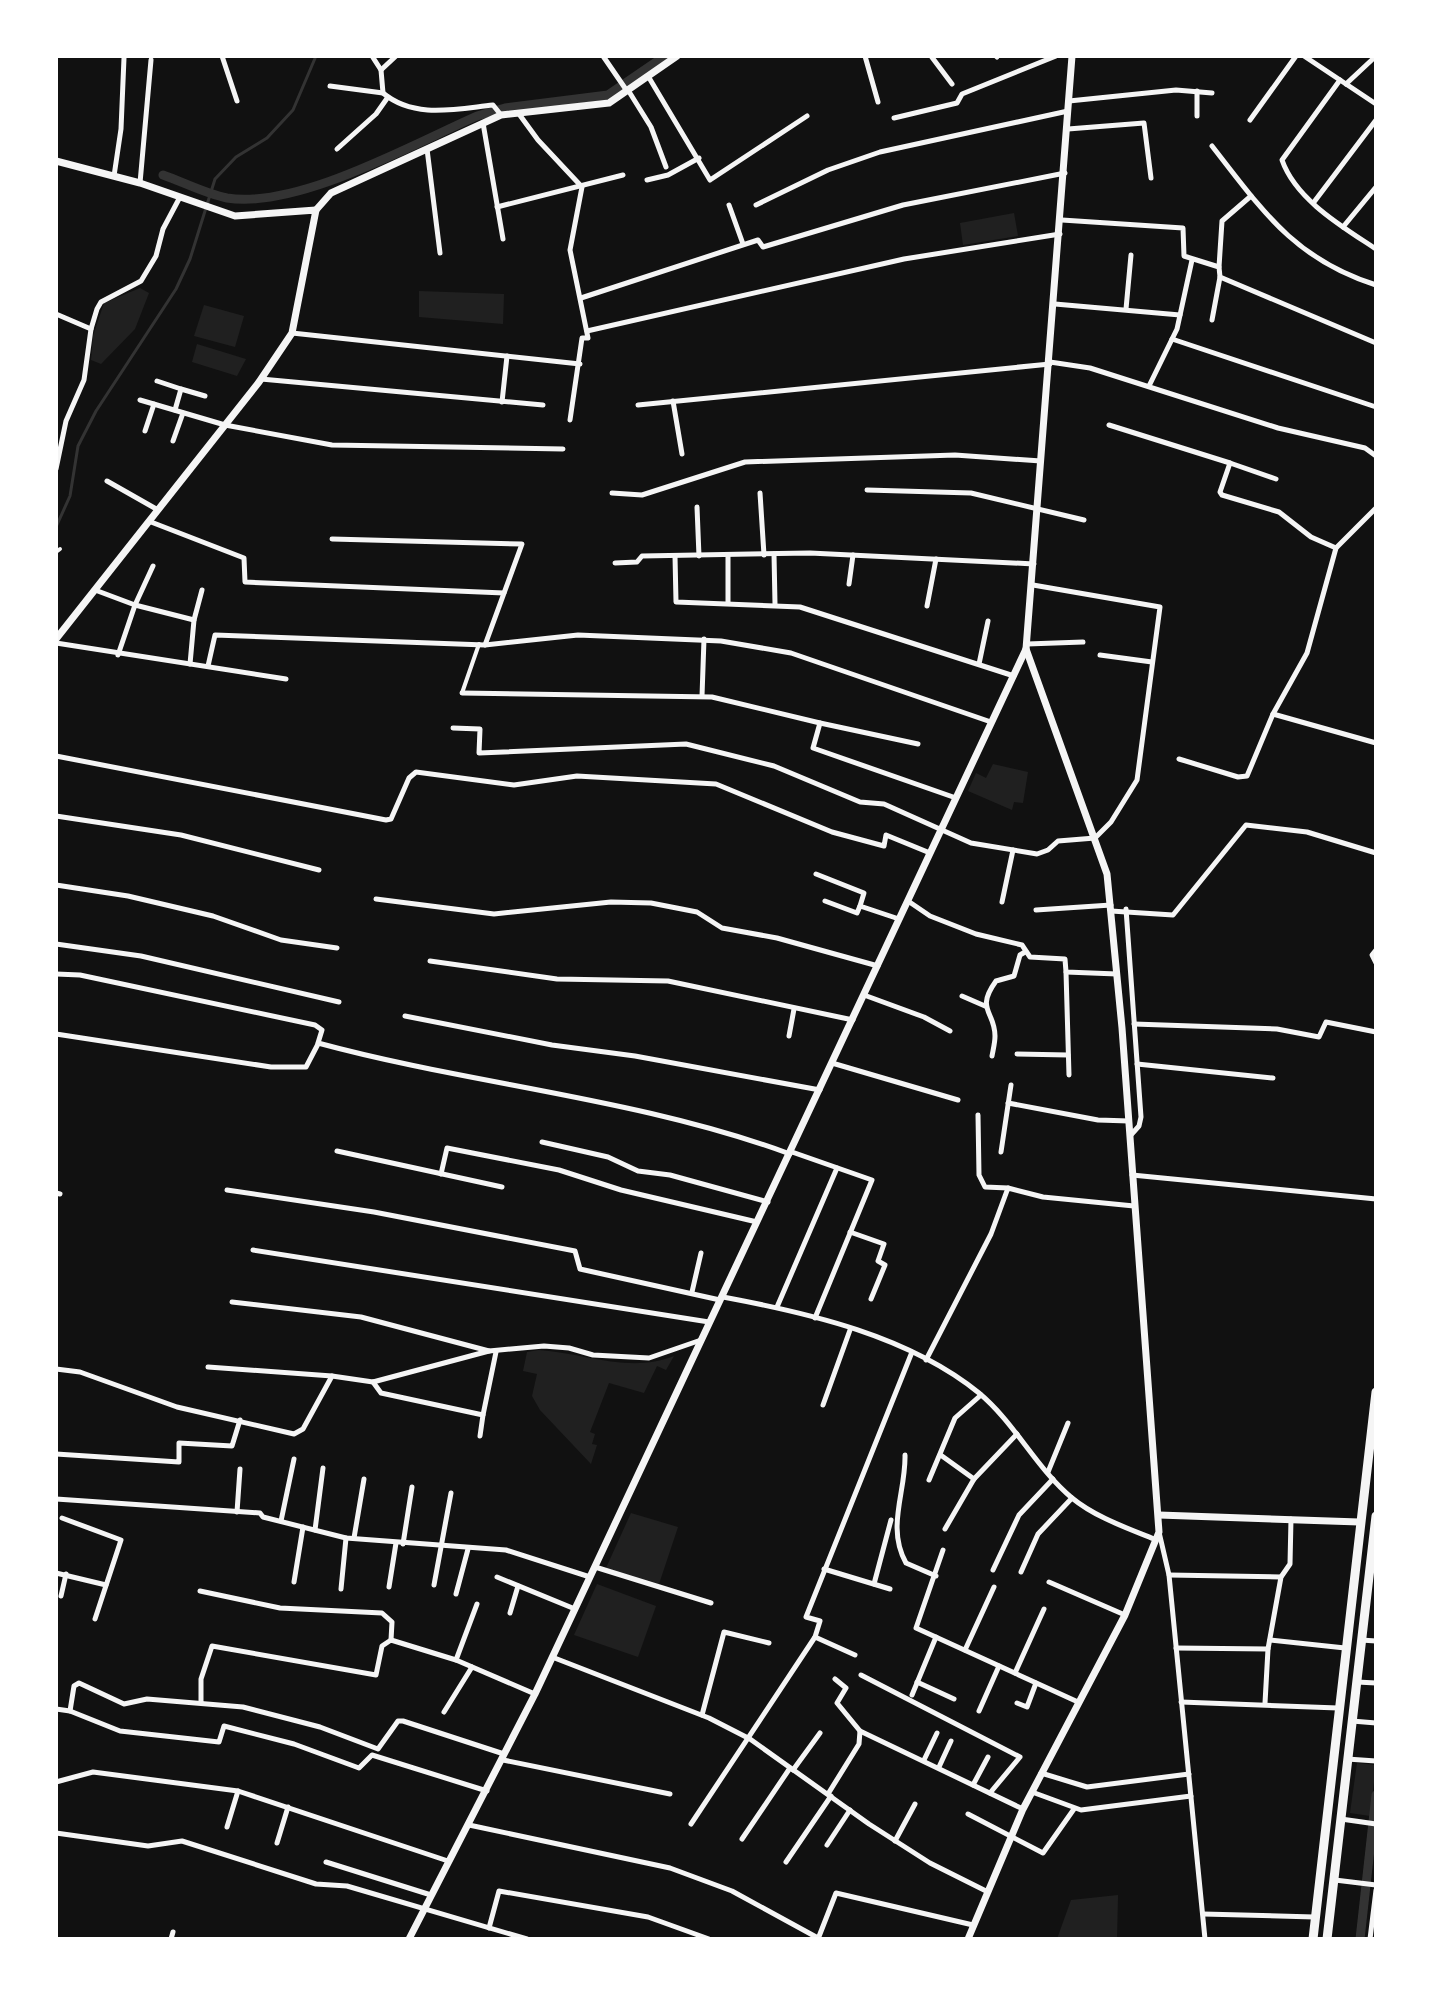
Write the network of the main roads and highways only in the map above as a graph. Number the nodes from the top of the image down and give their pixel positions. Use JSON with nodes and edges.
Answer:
{"nodes":[{"id":1,"x":677,"y":56,"type":"edge"},
{"id":2,"x":1072,"y":56,"type":"edge"},
{"id":3,"x":660,"y":62,"type":"edge"},
{"id":4,"x":56,"y":161,"type":"edge"},
{"id":5,"x":316,"y":210,"type":"junction"},
{"id":6,"x":56,"y":641,"type":"edge"},
{"id":7,"x":1027,"y":646,"type":"junction"},
{"id":8,"x":1376,"y":1392,"type":"edge"},
{"id":9,"x":1159,"y":1515,"type":"junction"},
{"id":10,"x":1376,"y":1516,"type":"edge"},
{"id":11,"x":1359,"y":1522,"type":"junction"},
{"id":12,"x":1373,"y":1554,"type":"edge"},
{"id":13,"x":1350,"y":1596,"type":"junction"},
{"id":14,"x":1371,"y":1598,"type":"edge"},
{"id":15,"x":1341,"y":1682,"type":"junction"},
{"id":16,"x":1355,"y":1682,"type":"junction"},
{"id":17,"x":409,"y":1939,"type":"edge"},
{"id":18,"x":968,"y":1939,"type":"edge"},
{"id":19,"x":1313,"y":1939,"type":"edge"},
{"id":20,"x":1327,"y":1939,"type":"edge"}],
"edges":[{"from":1,"to":3,"type":"main road"},
{"from":2,"to":7,"type":"main road"},
{"from":3,"to":5,"type":"main road"},
{"from":4,"to":5,"type":"main road"},
{"from":5,"to":6,"type":"main road"},
{"from":7,"to":9,"type":"main road"},
{"from":7,"to":17,"type":"main road"},
{"from":8,"to":11,"type":"highway"},
{"from":9,"to":11,"type":"main road"},
{"from":9,"to":18,"type":"main road"},
{"from":10,"to":12,"type":"highway"},
{"from":11,"to":13,"type":"highway"},
{"from":12,"to":14,"type":"highway"},
{"from":13,"to":14,"type":"highway"},
{"from":13,"to":15,"type":"highway"},
{"from":14,"to":16,"type":"highway"},
{"from":15,"to":16,"type":"highway"},
{"from":15,"to":19,"type":"highway"},
{"from":16,"to":20,"type":"highway"}]}
